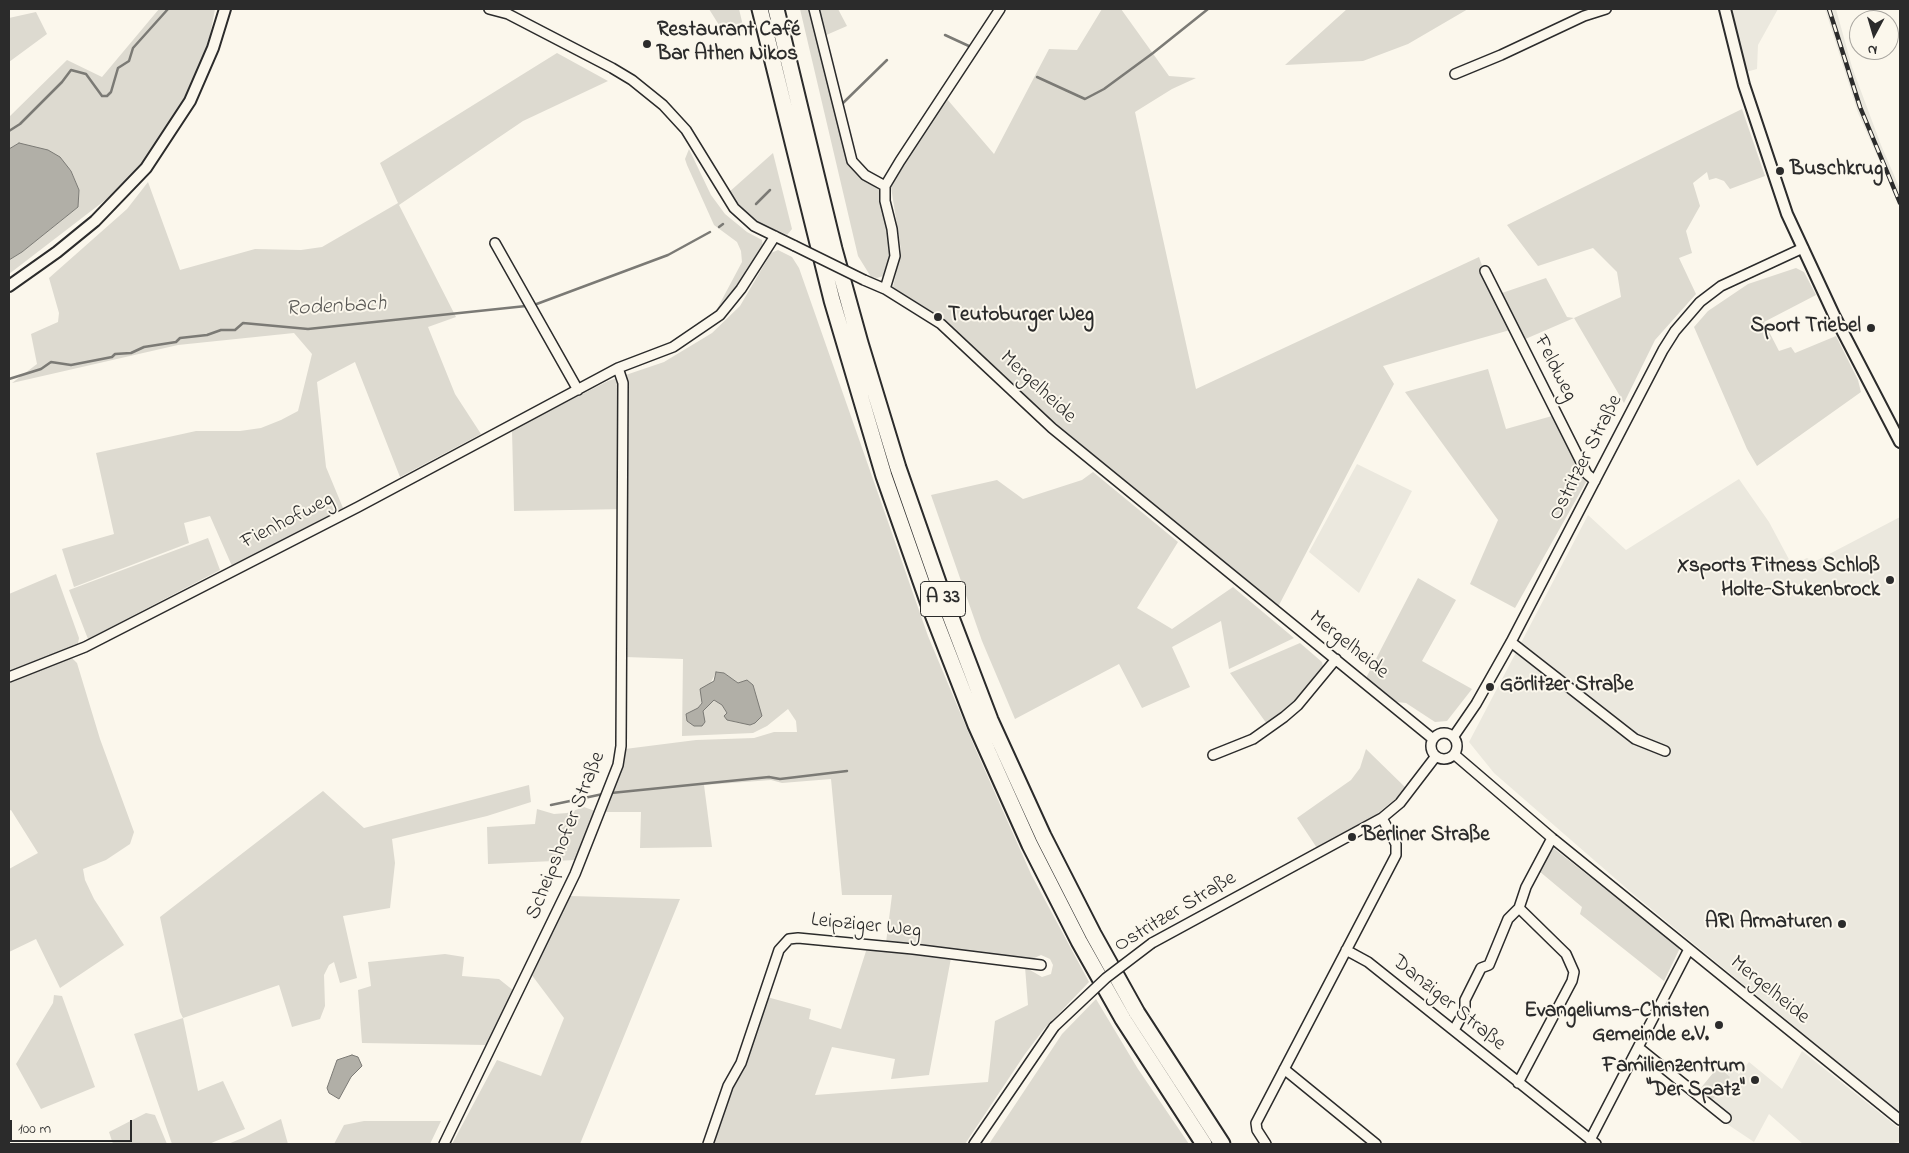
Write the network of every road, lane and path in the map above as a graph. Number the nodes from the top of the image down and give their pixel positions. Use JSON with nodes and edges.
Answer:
{"nodes":[{"id":1,"x":226,"y":9,"type":"edge"},
{"id":2,"x":488,"y":9,"type":"edge"},
{"id":3,"x":760,"y":9,"type":"edge"},
{"id":4,"x":776,"y":9,"type":"edge"},
{"id":5,"x":814,"y":9,"type":"edge"},
{"id":6,"x":1000,"y":9,"type":"edge"},
{"id":7,"x":1606,"y":9,"type":"edge"},
{"id":8,"x":1725,"y":9,"type":"edge"},
{"id":9,"x":1455,"y":74,"type":"dead end"},
{"id":10,"x":885,"y":186,"type":"junction"},
{"id":11,"x":775,"y":236,"type":"junction"},
{"id":12,"x":495,"y":243,"type":"dead end"},
{"id":13,"x":1803,"y":248,"type":"junction"},
{"id":14,"x":1485,"y":270,"type":"dead end"},
{"id":15,"x":9,"y":286,"type":"edge"},
{"id":16,"x":885,"y":289,"type":"junction"},
{"id":17,"x":618,"y":368,"type":"junction"},
{"id":18,"x":578,"y":390,"type":"junction"},
{"id":19,"x":1900,"y":442,"type":"edge"},
{"id":20,"x":1595,"y":481,"type":"junction"},
{"id":21,"x":1511,"y":642,"type":"junction"},
{"id":22,"x":1336,"y":659,"type":"junction"},
{"id":23,"x":9,"y":677,"type":"edge"},
{"id":24,"x":1454,"y":736,"type":"junction"},
{"id":25,"x":1433,"y":739,"type":"junction"},
{"id":26,"x":1665,"y":751,"type":"dead end"},
{"id":27,"x":1454,"y":755,"type":"junction"},
{"id":28,"x":1212,"y":756,"type":"dead end"},
{"id":29,"x":1436,"y":756,"type":"junction"},
{"id":30,"x":1382,"y":818,"type":"junction"},
{"id":31,"x":1552,"y":838,"type":"junction"},
{"id":32,"x":1519,"y":908,"type":"junction"},
{"id":33,"x":1688,"y":949,"type":"junction"},
{"id":34,"x":1346,"y":950,"type":"junction"},
{"id":35,"x":1042,"y":966,"type":"dead end"},
{"id":36,"x":1454,"y":1030,"type":"junction"},
{"id":37,"x":1639,"y":1048,"type":"junction"},
{"id":38,"x":1284,"y":1069,"type":"junction"},
{"id":39,"x":1518,"y":1082,"type":"junction"},
{"id":40,"x":1726,"y":1118,"type":"dead end"},
{"id":41,"x":1900,"y":1120,"type":"edge"},
{"id":42,"x":1593,"y":1142,"type":"edge"},
{"id":43,"x":444,"y":1144,"type":"edge"},
{"id":44,"x":708,"y":1144,"type":"edge"},
{"id":45,"x":974,"y":1144,"type":"edge"},
{"id":46,"x":1204,"y":1144,"type":"edge"},
{"id":47,"x":1222,"y":1144,"type":"edge"},
{"id":48,"x":1266,"y":1144,"type":"edge"},
{"id":49,"x":1376,"y":1144,"type":"edge"}],
"edges":[{"from":1,"to":15,"type":"street"},
{"from":2,"to":11,"type":"street","name":"Mergelheide"},
{"from":3,"to":46,"type":"highway","number":"A 33"},
{"from":4,"to":47,"type":"highway","number":"A 33"},
{"from":5,"to":10,"type":"street"},
{"from":6,"to":10,"type":"street"},
{"from":7,"to":9,"type":"street"},
{"from":8,"to":13,"type":"street"},
{"from":10,"to":16,"type":"street"},
{"from":11,"to":16,"type":"street","name":"Mergelheide","bridge":true},
{"from":11,"to":17,"type":"street","name":"Fienhofweg"},
{"from":12,"to":18,"type":"street"},
{"from":13,"to":19,"type":"street"},
{"from":13,"to":20,"type":"street","name":"Ostritzer Straße"},
{"from":14,"to":20,"type":"street","name":"Feldweg"},
{"from":16,"to":22,"type":"street","name":"Mergelheide"},
{"from":17,"to":18,"type":"street","name":"Fienhofweg"},
{"from":17,"to":43,"type":"street","name":"Scheipshofer Straße"},
{"from":18,"to":23,"type":"street","name":"Fienhofweg"},
{"from":20,"to":21,"type":"street","name":"Ostritzer Straße"},
{"from":21,"to":24,"type":"street","name":"Ostritzer Straße"},
{"from":21,"to":26,"type":"street"},
{"from":22,"to":25,"type":"street","name":"Mergelheide"},
{"from":22,"to":28,"type":"street"},
{"from":24,"to":25,"type":"street"},
{"from":24,"to":27,"type":"street"},
{"from":25,"to":29,"type":"street"},
{"from":27,"to":29,"type":"street"},
{"from":27,"to":31,"type":"street","name":"Mergelheide"},
{"from":29,"to":30,"type":"street","name":"Ostritzer Straße"},
{"from":30,"to":34,"type":"street"},
{"from":30,"to":45,"type":"street","name":"Ostritzer Straße","bridge":true},
{"from":31,"to":32,"type":"street"},
{"from":31,"to":33,"type":"street","name":"Mergelheide"},
{"from":32,"to":36,"type":"street"},
{"from":32,"to":39,"type":"street"},
{"from":33,"to":37,"type":"street"},
{"from":33,"to":41,"type":"street","name":"Mergelheide"},
{"from":34,"to":36,"type":"street","name":"Danziger Straße"},
{"from":34,"to":38,"type":"street"},
{"from":35,"to":44,"type":"street","name":"Leipziger Weg"},
{"from":36,"to":39,"type":"street","name":"Danziger Straße"},
{"from":37,"to":40,"type":"street"},
{"from":37,"to":42,"type":"street"},
{"from":38,"to":48,"type":"street"},
{"from":38,"to":49,"type":"street"},
{"from":39,"to":42,"type":"street","name":"Danziger Straße"}]}
